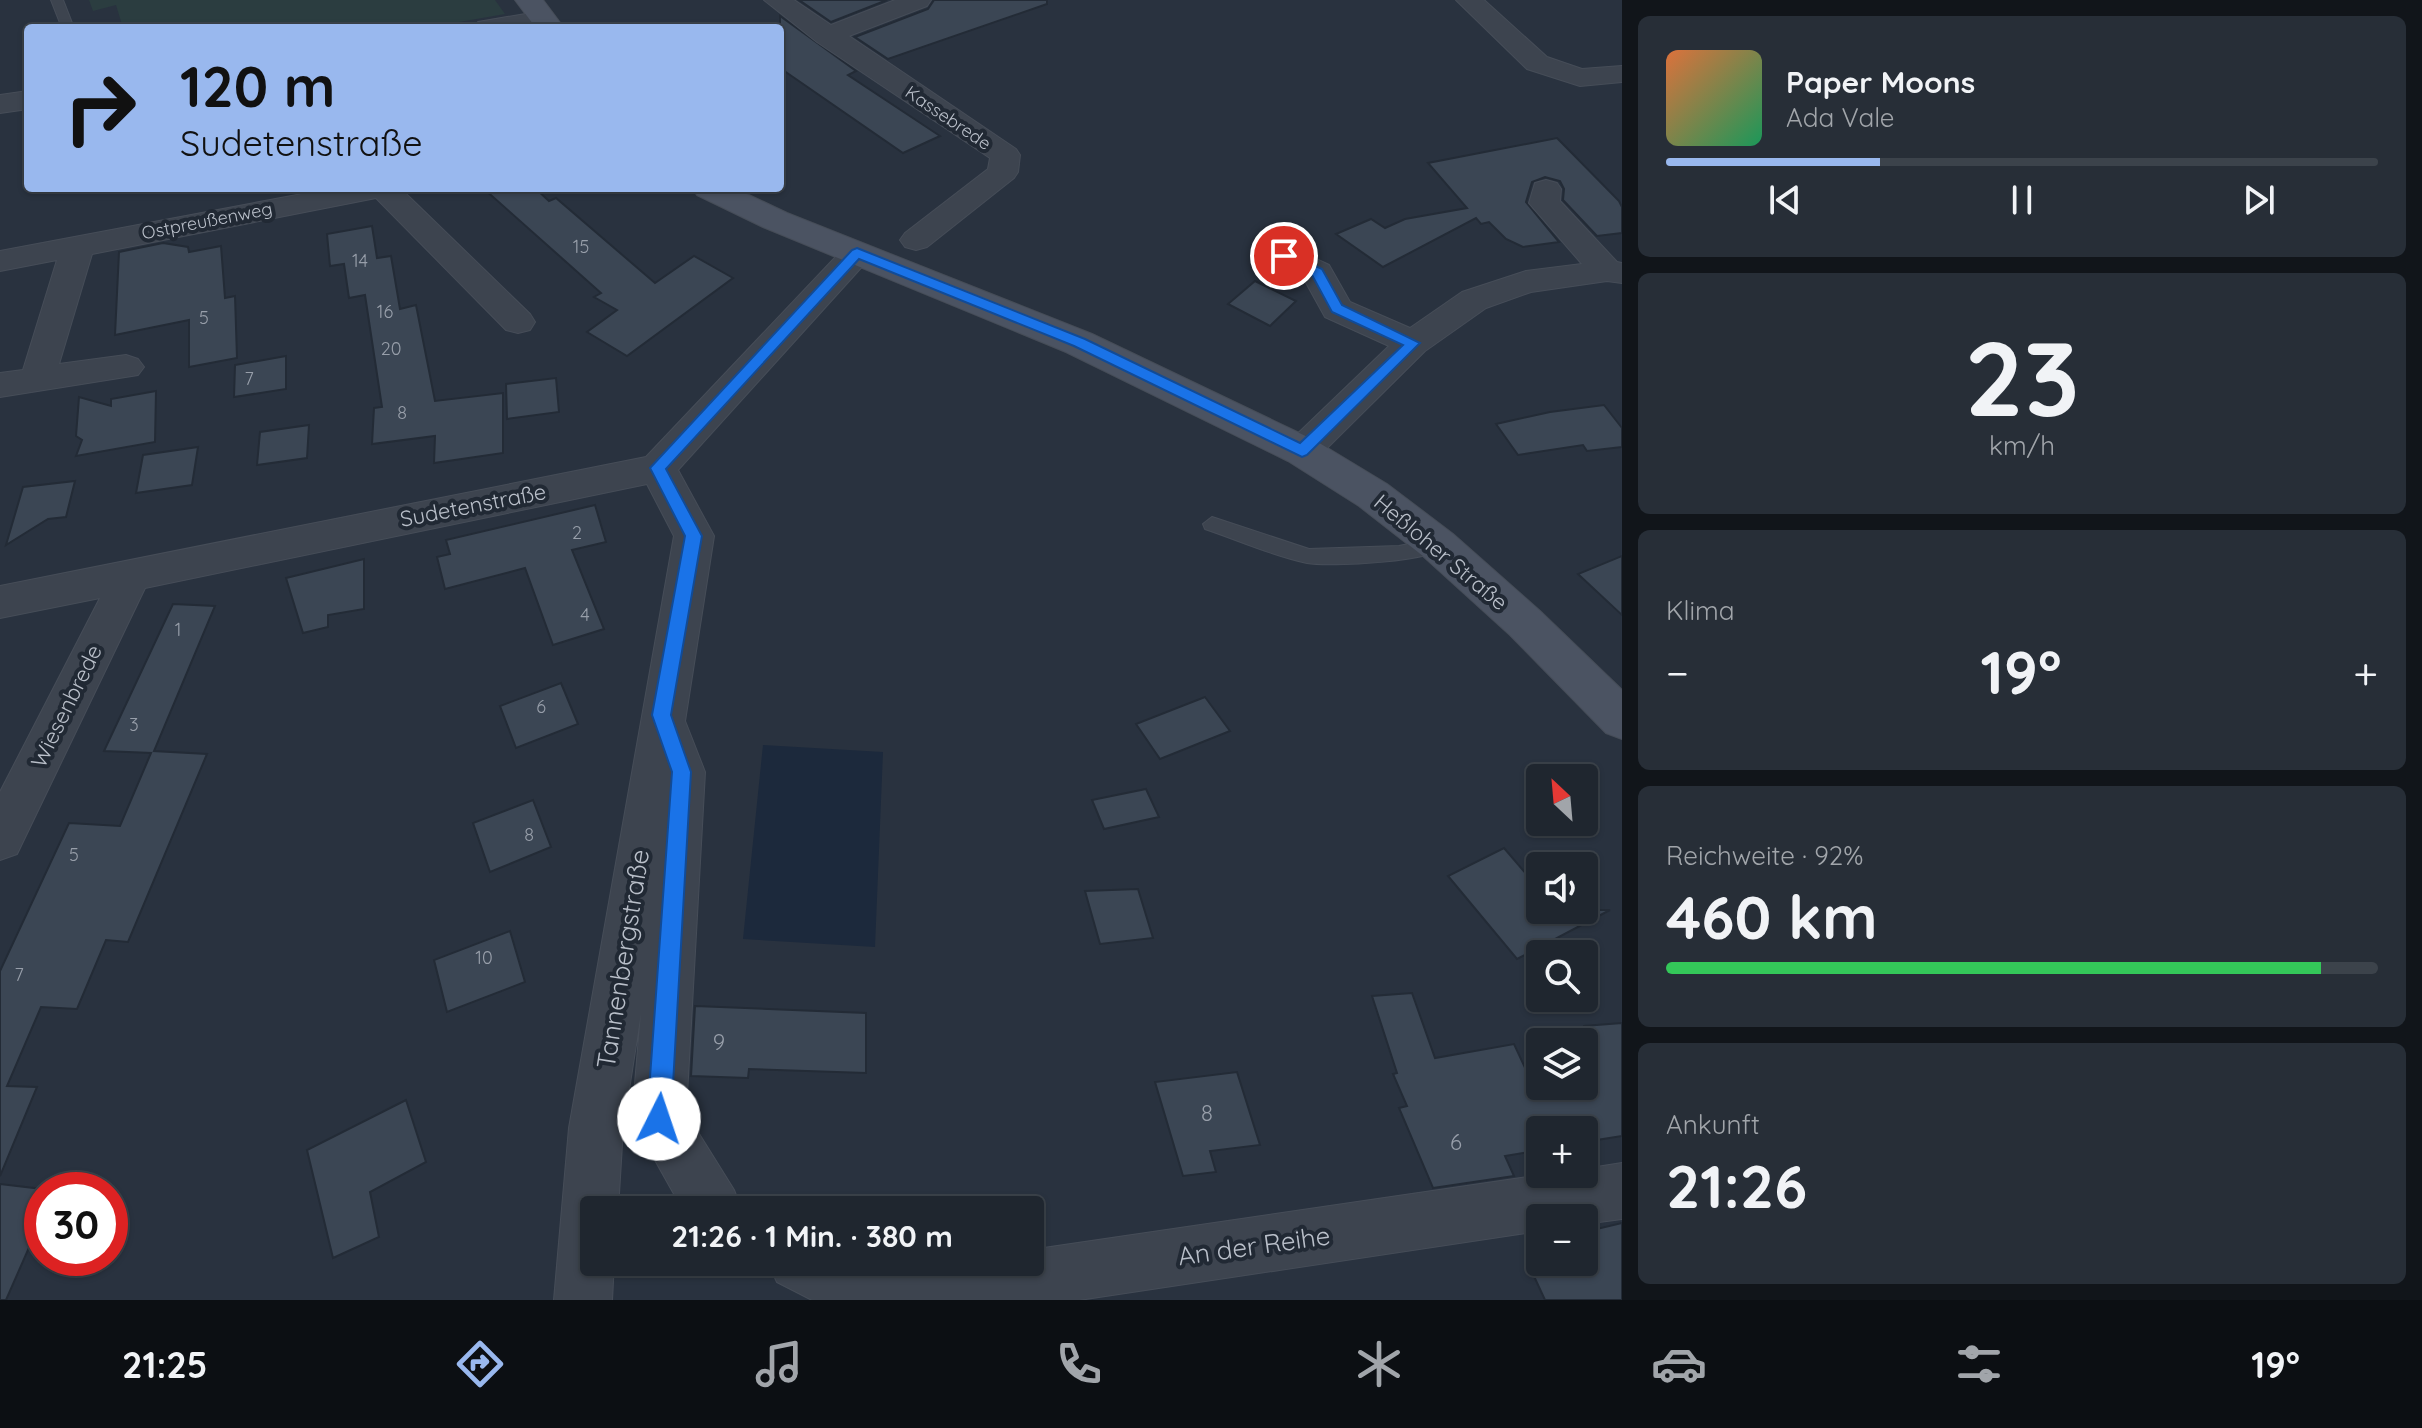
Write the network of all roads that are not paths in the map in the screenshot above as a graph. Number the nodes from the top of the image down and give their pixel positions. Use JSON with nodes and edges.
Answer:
{"nodes":[{"id":1,"x":57,"y":0,"type":"edge"},
{"id":2,"x":777,"y":0,"type":"edge"},
{"id":3,"x":918,"y":0,"type":"edge"},
{"id":4,"x":1469,"y":0,"type":"edge"},
{"id":5,"x":541,"y":16,"type":"edge"},
{"id":6,"x":66,"y":24,"type":"edge"},
{"id":7,"x":505,"y":24,"type":"edge"},
{"id":8,"x":826,"y":36,"type":"junction"},
{"id":9,"x":1622,"y":74,"type":"edge"},
{"id":10,"x":24,"y":101,"type":"edge"},
{"id":11,"x":0,"y":104,"type":"edge"},
{"id":12,"x":1546,"y":189,"type":"dead end"},
{"id":13,"x":362,"y":192,"type":"edge"},
{"id":14,"x":387,"y":192,"type":"edge"},
{"id":15,"x":716,"y":192,"type":"edge"},
{"id":16,"x":916,"y":240,"type":"dead end"},
{"id":17,"x":78,"y":245,"type":"junction"},
{"id":18,"x":857,"y":253,"type":"junction"},
{"id":19,"x":1284,"y":256,"type":"dead end"},
{"id":20,"x":0,"y":261,"type":"edge"},
{"id":21,"x":1614,"y":272,"type":"edge"},
{"id":22,"x":518,"y":322,"type":"dead end"},
{"id":23,"x":1413,"y":343,"type":"junction"},
{"id":24,"x":126,"y":367,"type":"dead end"},
{"id":25,"x":37,"y":380,"type":"junction"},
{"id":26,"x":0,"y":385,"type":"edge"},
{"id":27,"x":1302,"y":451,"type":"junction"},
{"id":28,"x":658,"y":468,"type":"junction"},
{"id":29,"x":1212,"y":524,"type":"dead end"},
{"id":30,"x":1438,"y":545,"type":"junction"},
{"id":31,"x":132,"y":574,"type":"junction"},
{"id":32,"x":0,"y":602,"type":"edge"},
{"id":33,"x":662,"y":715,"type":"junction"},
{"id":34,"x":1622,"y":719,"type":"edge"},
{"id":35,"x":1,"y":835,"type":"edge"},
{"id":36,"x":1622,"y":1191,"type":"edge"},
{"id":37,"x":706,"y":1196,"type":"edge"},
{"id":38,"x":825,"y":1276,"type":"edge"},
{"id":39,"x":583,"y":1300,"type":"edge"},
{"id":40,"x":873,"y":1300,"type":"edge"},
{"id":41,"x":885,"y":1300,"type":"edge"}],
"edges":[{"from":1,"to":6,"type":"lane"},
{"from":2,"to":8,"type":"street","name":"Kassebrede"},
{"from":3,"to":8,"type":"street"},
{"from":4,"to":9,"type":"street"},
{"from":5,"to":7,"type":"street"},
{"from":8,"to":16,"type":"street","name":"Kassebrede"},
{"from":10,"to":11,"type":"street"},
{"from":12,"to":21,"type":"street"},
{"from":13,"to":17,"type":"street","name":"Ostpreußenweg"},
{"from":14,"to":22,"type":"street"},
{"from":15,"to":18,"type":"main road","name":"Heßloher Straße"},
{"from":17,"to":20,"type":"street","name":"Ostpreußenweg"},
{"from":17,"to":25,"type":"street"},
{"from":18,"to":27,"type":"main road","name":"Heßloher Straße"},
{"from":18,"to":28,"type":"street"},
{"from":19,"to":23,"type":"street"},
{"from":21,"to":23,"type":"street"},
{"from":23,"to":27,"type":"street"},
{"from":24,"to":25,"type":"street"},
{"from":25,"to":26,"type":"street"},
{"from":27,"to":30,"type":"main road","name":"Heßloher Straße"},
{"from":28,"to":31,"type":"street","name":"Sudetenstraße"},
{"from":28,"to":33,"type":"street","name":"Tannenbergstraße"},
{"from":29,"to":30,"type":"lane"},
{"from":30,"to":34,"type":"main road","name":"Heßloher Straße"},
{"from":31,"to":32,"type":"street","name":"Sudetenstraße"},
{"from":31,"to":35,"type":"street","name":"Wiesenbrede"},
{"from":33,"to":37,"type":"street","name":"Tannenbergstraße"},
{"from":33,"to":39,"type":"street","name":"Tannenbergstraße"},
{"from":36,"to":41,"type":"street","name":"An der Reihe"},
{"from":38,"to":40,"type":"street"}]}
